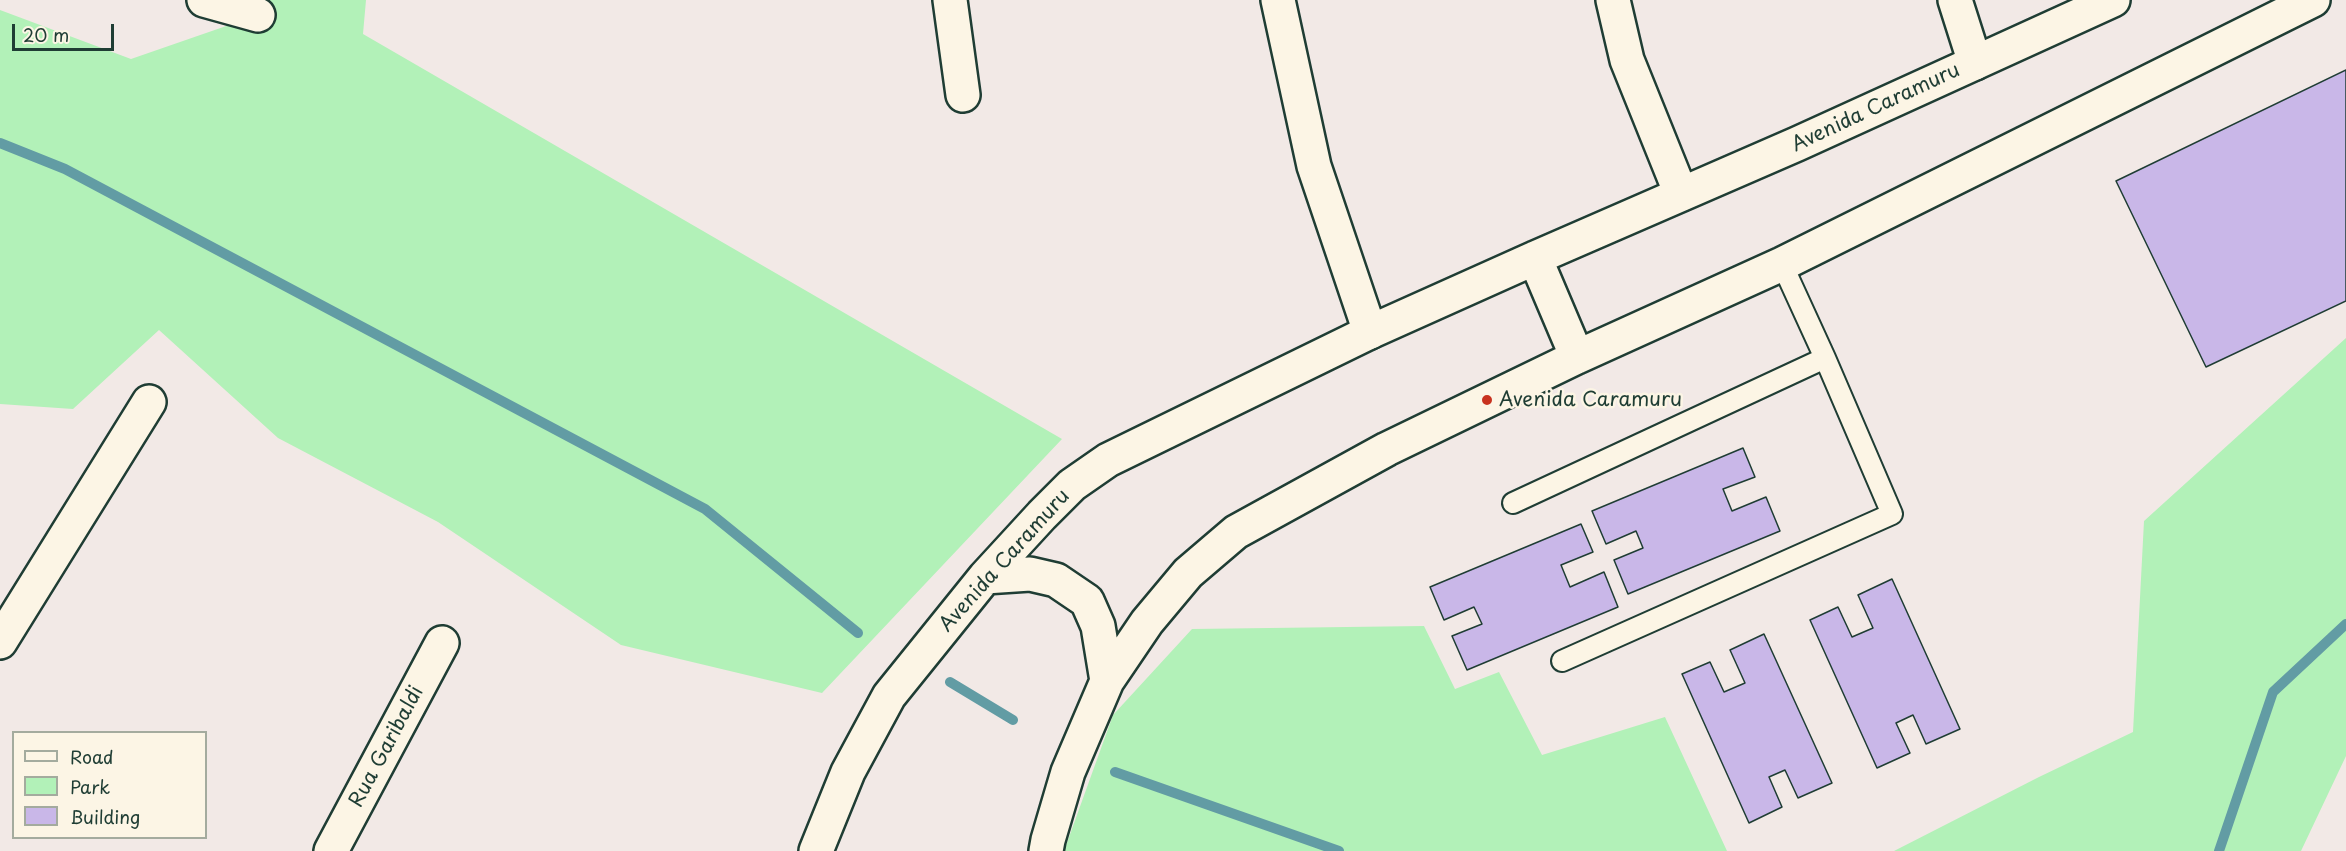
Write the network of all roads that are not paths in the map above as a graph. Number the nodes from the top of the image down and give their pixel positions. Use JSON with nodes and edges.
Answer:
{"nodes":[{"id":1,"x":204,"y":0,"type":"edge"},
{"id":2,"x":950,"y":0,"type":"edge"},
{"id":3,"x":1278,"y":0,"type":"edge"},
{"id":4,"x":1613,"y":0,"type":"edge"},
{"id":5,"x":1955,"y":0,"type":"edge"},
{"id":6,"x":2113,"y":0,"type":"edge"},
{"id":7,"x":2313,"y":0,"type":"edge"},
{"id":8,"x":258,"y":15,"type":"dead end"},
{"id":9,"x":1975,"y":63,"type":"junction"},
{"id":10,"x":963,"y":95,"type":"dead end"},
{"id":11,"x":1681,"y":194,"type":"junction"},
{"id":12,"x":1535,"y":258,"type":"junction"},
{"id":13,"x":1782,"y":264,"type":"junction"},
{"id":14,"x":1370,"y":332,"type":"junction"},
{"id":15,"x":1577,"y":357,"type":"junction"},
{"id":16,"x":1825,"y":358,"type":"junction"},
{"id":17,"x":149,"y":402,"type":"dead end"},
{"id":18,"x":1513,"y":503,"type":"dead end"},
{"id":19,"x":985,"y":577,"type":"junction"},
{"id":20,"x":0,"y":642,"type":"edge"},
{"id":21,"x":442,"y":643,"type":"dead end"},
{"id":22,"x":1562,"y":661,"type":"dead end"},
{"id":23,"x":1107,"y":681,"type":"junction"},
{"id":24,"x":331,"y":851,"type":"edge"},
{"id":25,"x":816,"y":851,"type":"edge"},
{"id":26,"x":1046,"y":851,"type":"edge"}],
"edges":[{"from":1,"to":8,"type":"main road"},
{"from":2,"to":10,"type":"main road"},
{"from":3,"to":14,"type":"main road"},
{"from":4,"to":11,"type":"main road"},
{"from":5,"to":9,"type":"main road"},
{"from":6,"to":9,"type":"main road","name":"Avenida Caramuru"},
{"from":7,"to":13,"type":"main road"},
{"from":9,"to":11,"type":"main road","name":"Avenida Caramuru"},
{"from":11,"to":12,"type":"main road","name":"Avenida Caramuru"},
{"from":12,"to":14,"type":"main road","name":"Avenida Caramuru"},
{"from":12,"to":15,"type":"main road"},
{"from":13,"to":15,"type":"main road"},
{"from":13,"to":16,"type":"lane"},
{"from":14,"to":19,"type":"main road","name":"Avenida Caramuru"},
{"from":15,"to":23,"type":"main road"},
{"from":16,"to":18,"type":"lane"},
{"from":16,"to":22,"type":"lane"},
{"from":17,"to":20,"type":"main road"},
{"from":19,"to":23,"type":"main road"},
{"from":19,"to":25,"type":"main road","name":"Avenida Caramuru"},
{"from":21,"to":24,"type":"main road","name":"Rua Garibaldi"},
{"from":23,"to":26,"type":"main road"}]}
